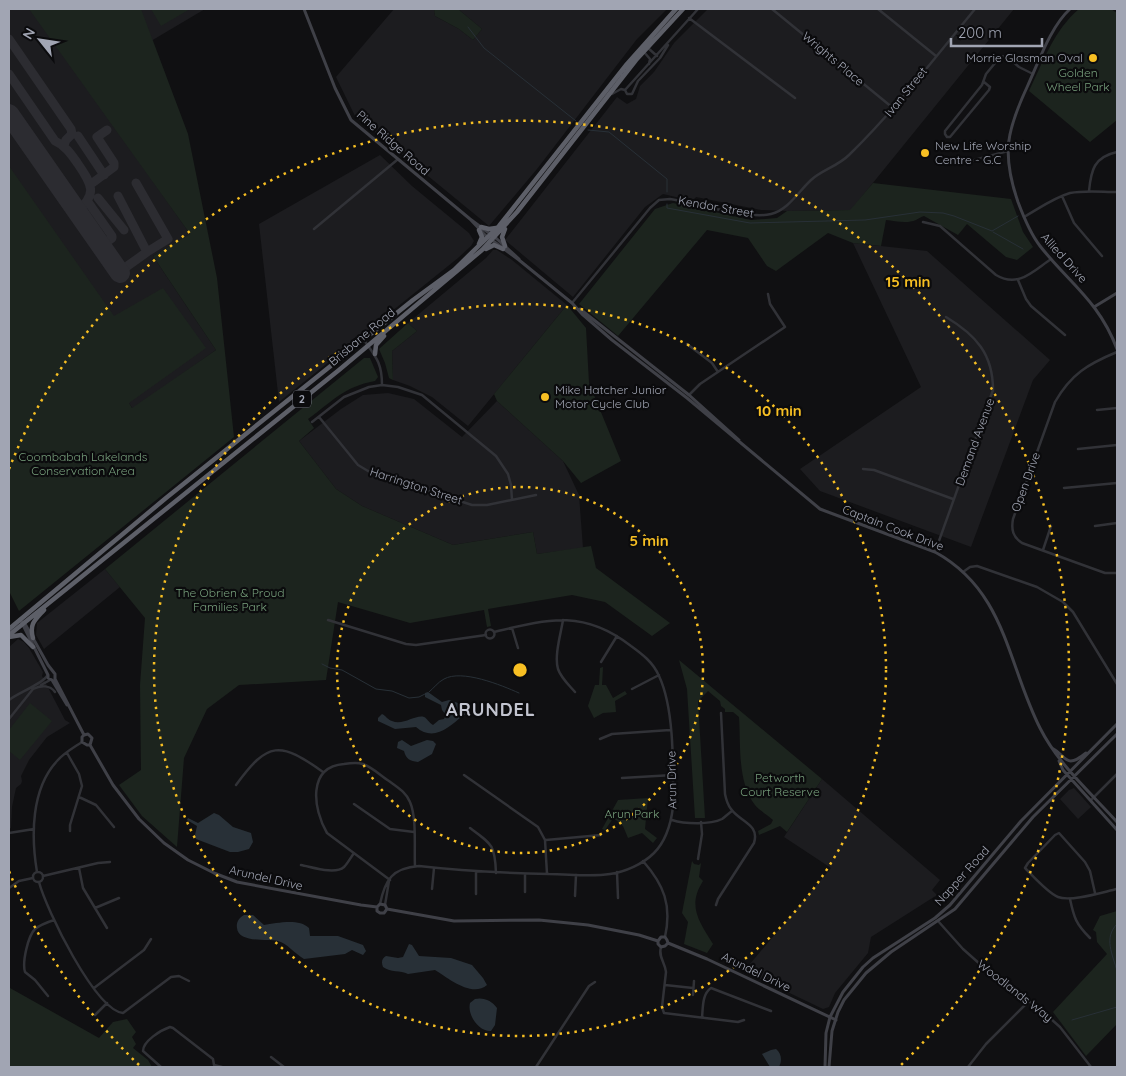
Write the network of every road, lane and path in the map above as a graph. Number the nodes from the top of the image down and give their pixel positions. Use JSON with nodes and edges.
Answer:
{"nodes":[{"id":1,"x":304,"y":9,"type":"edge"},
{"id":2,"x":676,"y":9,"type":"edge"},
{"id":3,"x":683,"y":9,"type":"edge"},
{"id":4,"x":698,"y":9,"type":"edge"},
{"id":5,"x":772,"y":9,"type":"edge"},
{"id":6,"x":878,"y":9,"type":"edge"},
{"id":7,"x":975,"y":9,"type":"edge"},
{"id":8,"x":1070,"y":9,"type":"edge"},
{"id":9,"x":690,"y":18,"type":"junction"},
{"id":10,"x":669,"y":43,"type":"junction"},
{"id":11,"x":644,"y":48,"type":"junction"},
{"id":12,"x":657,"y":56,"type":"junction"},
{"id":13,"x":936,"y":56,"type":"junction"},
{"id":14,"x":656,"y":63,"type":"junction"},
{"id":15,"x":643,"y":71,"type":"junction"},
{"id":16,"x":1033,"y":74,"type":"junction"},
{"id":17,"x":984,"y":82,"type":"junction"},
{"id":18,"x":625,"y":90,"type":"junction"},
{"id":19,"x":606,"y":98,"type":"junction"},
{"id":20,"x":796,"y":98,"type":"dead end"},
{"id":21,"x":893,"y":108,"type":"junction"},
{"id":22,"x":1008,"y":151,"type":"junction"},
{"id":23,"x":1117,"y":152,"type":"edge"},
{"id":24,"x":397,"y":160,"type":"junction"},
{"id":25,"x":968,"y":162,"type":"dead end"},
{"id":26,"x":831,"y":168,"type":"joint"},
{"id":27,"x":1089,"y":192,"type":"junction"},
{"id":28,"x":1117,"y":192,"type":"edge"},
{"id":29,"x":1062,"y":196,"type":"junction"},
{"id":30,"x":1024,"y":217,"type":"junction"},
{"id":31,"x":510,"y":221,"type":"junction"},
{"id":32,"x":923,"y":222,"type":"dead end"},
{"id":33,"x":480,"y":228,"type":"junction"},
{"id":34,"x":496,"y":228,"type":"junction"},
{"id":35,"x":314,"y":229,"type":"dead end"},
{"id":36,"x":491,"y":237,"type":"junction"},
{"id":37,"x":504,"y":247,"type":"junction"},
{"id":38,"x":480,"y":249,"type":"junction"},
{"id":39,"x":1102,"y":256,"type":"dead end"},
{"id":40,"x":1051,"y":259,"type":"junction"},
{"id":41,"x":1018,"y":280,"type":"junction"},
{"id":42,"x":1117,"y":293,"type":"edge"},
{"id":43,"x":768,"y":294,"type":"dead end"},
{"id":44,"x":572,"y":303,"type":"junction"},
{"id":45,"x":1094,"y":307,"type":"junction"},
{"id":46,"x":946,"y":317,"type":"dead end"},
{"id":47,"x":400,"y":319,"type":"junction"},
{"id":48,"x":1065,"y":334,"type":"dead end"},
{"id":49,"x":364,"y":340,"type":"junction"},
{"id":50,"x":687,"y":344,"type":"dead end"},
{"id":51,"x":368,"y":346,"type":"junction"},
{"id":52,"x":1117,"y":351,"type":"edge"},
{"id":53,"x":375,"y":354,"type":"junction"},
{"id":54,"x":718,"y":372,"type":"junction"},
{"id":55,"x":382,"y":385,"type":"junction"},
{"id":56,"x":688,"y":397,"type":"junction"},
{"id":57,"x":1117,"y":408,"type":"edge"},
{"id":58,"x":1097,"y":410,"type":"dead end"},
{"id":59,"x":319,"y":416,"type":"junction"},
{"id":60,"x":312,"y":422,"type":"dead end"},
{"id":61,"x":1117,"y":445,"type":"edge"},
{"id":62,"x":1078,"y":449,"type":"dead end"},
{"id":63,"x":863,"y":470,"type":"dead end"},
{"id":64,"x":1117,"y":483,"type":"edge"},
{"id":65,"x":1064,"y":488,"type":"dead end"},
{"id":66,"x":536,"y":495,"type":"dead end"},
{"id":67,"x":953,"y":499,"type":"junction"},
{"id":68,"x":512,"y":500,"type":"junction"},
{"id":69,"x":1117,"y":523,"type":"edge"},
{"id":70,"x":1052,"y":526,"type":"dead end"},
{"id":71,"x":1095,"y":526,"type":"dead end"},
{"id":72,"x":1043,"y":550,"type":"junction"},
{"id":73,"x":935,"y":552,"type":"junction"},
{"id":74,"x":963,"y":572,"type":"junction"},
{"id":75,"x":1117,"y":573,"type":"edge"},
{"id":76,"x":49,"y":602,"type":"junction"},
{"id":77,"x":20,"y":619,"type":"junction"},
{"id":78,"x":328,"y":620,"type":"dead end"},
{"id":79,"x":563,"y":620,"type":"junction"},
{"id":80,"x":23,"y":623,"type":"junction"},
{"id":81,"x":9,"y":628,"type":"edge"},
{"id":82,"x":512,"y":628,"type":"junction"},
{"id":83,"x":494,"y":632,"type":"junction"},
{"id":84,"x":486,"y":635,"type":"junction"},
{"id":85,"x":9,"y":636,"type":"edge"},
{"id":86,"x":618,"y":636,"type":"junction"},
{"id":87,"x":33,"y":638,"type":"junction"},
{"id":88,"x":518,"y":648,"type":"dead end"},
{"id":89,"x":36,"y":650,"type":"junction"},
{"id":90,"x":601,"y":662,"type":"dead end"},
{"id":91,"x":53,"y":672,"type":"junction"},
{"id":92,"x":48,"y":675,"type":"junction"},
{"id":93,"x":659,"y":675,"type":"junction"},
{"id":94,"x":52,"y":679,"type":"junction"},
{"id":95,"x":1117,"y":684,"type":"edge"},
{"id":96,"x":38,"y":687,"type":"junction"},
{"id":97,"x":632,"y":689,"type":"dead end"},
{"id":98,"x":55,"y":692,"type":"dead end"},
{"id":99,"x":575,"y":692,"type":"dead end"},
{"id":100,"x":9,"y":700,"type":"edge"},
{"id":101,"x":720,"y":713,"type":"dead end"},
{"id":102,"x":9,"y":719,"type":"edge"},
{"id":103,"x":1117,"y":724,"type":"edge"},
{"id":104,"x":670,"y":730,"type":"junction"},
{"id":105,"x":1117,"y":734,"type":"edge"},
{"id":106,"x":84,"y":735,"type":"junction"},
{"id":107,"x":600,"y":739,"type":"dead end"},
{"id":108,"x":82,"y":742,"type":"junction"},
{"id":109,"x":90,"y":745,"type":"junction"},
{"id":110,"x":1051,"y":748,"type":"junction"},
{"id":111,"x":1091,"y":750,"type":"junction"},
{"id":112,"x":66,"y":752,"type":"junction"},
{"id":113,"x":1058,"y":758,"type":"junction"},
{"id":114,"x":1070,"y":771,"type":"junction"},
{"id":115,"x":323,"y":772,"type":"junction"},
{"id":116,"x":1117,"y":774,"type":"edge"},
{"id":117,"x":464,"y":775,"type":"dead end"},
{"id":118,"x":673,"y":775,"type":"junction"},
{"id":119,"x":1067,"y":775,"type":"junction"},
{"id":120,"x":1076,"y":777,"type":"junction"},
{"id":121,"x":622,"y":778,"type":"dead end"},
{"id":122,"x":1072,"y":780,"type":"junction"},
{"id":123,"x":236,"y":785,"type":"dead end"},
{"id":124,"x":79,"y":797,"type":"junction"},
{"id":125,"x":1094,"y":797,"type":"junction"},
{"id":126,"x":1090,"y":800,"type":"junction"},
{"id":127,"x":354,"y":804,"type":"dead end"},
{"id":128,"x":732,"y":811,"type":"junction"},
{"id":129,"x":671,"y":820,"type":"junction"},
{"id":130,"x":701,"y":822,"type":"junction"},
{"id":131,"x":1117,"y":822,"type":"edge"},
{"id":132,"x":114,"y":827,"type":"dead end"},
{"id":133,"x":470,"y":828,"type":"dead end"},
{"id":134,"x":34,"y":829,"type":"junction"},
{"id":135,"x":1117,"y":830,"type":"edge"},
{"id":136,"x":70,"y":831,"type":"dead end"},
{"id":137,"x":414,"y":832,"type":"junction"},
{"id":138,"x":9,"y":833,"type":"edge"},
{"id":139,"x":601,"y":835,"type":"dead end"},
{"id":140,"x":545,"y":840,"type":"junction"},
{"id":141,"x":354,"y":853,"type":"junction"},
{"id":142,"x":698,"y":859,"type":"dead end"},
{"id":143,"x":643,"y":861,"type":"junction"},
{"id":144,"x":110,"y":862,"type":"dead end"},
{"id":145,"x":301,"y":865,"type":"dead end"},
{"id":146,"x":415,"y":866,"type":"junction"},
{"id":147,"x":78,"y":868,"type":"junction"},
{"id":148,"x":434,"y":868,"type":"junction"},
{"id":149,"x":37,"y":872,"type":"junction"},
{"id":150,"x":476,"y":872,"type":"junction"},
{"id":151,"x":617,"y":872,"type":"junction"},
{"id":152,"x":496,"y":873,"type":"junction"},
{"id":153,"x":525,"y":873,"type":"junction"},
{"id":154,"x":547,"y":874,"type":"junction"},
{"id":155,"x":576,"y":874,"type":"junction"},
{"id":156,"x":43,"y":876,"type":"junction"},
{"id":157,"x":33,"y":878,"type":"junction"},
{"id":158,"x":390,"y":880,"type":"junction"},
{"id":159,"x":39,"y":882,"type":"junction"},
{"id":160,"x":10,"y":886,"type":"edge"},
{"id":161,"x":432,"y":888,"type":"dead end"},
{"id":162,"x":1117,"y":888,"type":"edge"},
{"id":163,"x":525,"y":892,"type":"dead end"},
{"id":164,"x":1095,"y":893,"type":"junction"},
{"id":165,"x":476,"y":894,"type":"dead end"},
{"id":166,"x":575,"y":896,"type":"dead end"},
{"id":167,"x":119,"y":898,"type":"dead end"},
{"id":168,"x":618,"y":898,"type":"dead end"},
{"id":169,"x":1070,"y":899,"type":"junction"},
{"id":170,"x":379,"y":905,"type":"junction"},
{"id":171,"x":716,"y":905,"type":"dead end"},
{"id":172,"x":386,"y":907,"type":"junction"},
{"id":173,"x":95,"y":908,"type":"junction"},
{"id":174,"x":935,"y":918,"type":"junction"},
{"id":175,"x":54,"y":920,"type":"junction"},
{"id":176,"x":938,"y":922,"type":"junction"},
{"id":177,"x":108,"y":928,"type":"dead end"},
{"id":178,"x":665,"y":937,"type":"junction"},
{"id":179,"x":1090,"y":938,"type":"dead end"},
{"id":180,"x":152,"y":939,"type":"dead end"},
{"id":181,"x":658,"y":941,"type":"junction"},
{"id":182,"x":668,"y":943,"type":"junction"},
{"id":183,"x":662,"y":947,"type":"junction"},
{"id":184,"x":189,"y":981,"type":"dead end"},
{"id":185,"x":694,"y":981,"type":"dead end"},
{"id":186,"x":595,"y":982,"type":"dead end"},
{"id":187,"x":665,"y":985,"type":"junction"},
{"id":188,"x":94,"y":988,"type":"junction"},
{"id":189,"x":693,"y":988,"type":"junction"},
{"id":190,"x":693,"y":995,"type":"dead end"},
{"id":191,"x":48,"y":996,"type":"dead end"},
{"id":192,"x":1029,"y":1001,"type":"junction"},
{"id":193,"x":107,"y":1003,"type":"junction"},
{"id":194,"x":771,"y":1011,"type":"dead end"},
{"id":195,"x":95,"y":1015,"type":"dead end"},
{"id":196,"x":830,"y":1017,"type":"junction"},
{"id":197,"x":702,"y":1018,"type":"junction"},
{"id":198,"x":744,"y":1020,"type":"dead end"},
{"id":199,"x":836,"y":1020,"type":"junction"},
{"id":200,"x":271,"y":1057,"type":"dead end"},
{"id":201,"x":213,"y":1066,"type":"edge"},
{"id":202,"x":161,"y":1067,"type":"edge"},
{"id":203,"x":222,"y":1067,"type":"edge"},
{"id":204,"x":284,"y":1067,"type":"edge"},
{"id":205,"x":536,"y":1067,"type":"edge"},
{"id":206,"x":825,"y":1067,"type":"edge"},
{"id":207,"x":829,"y":1067,"type":"edge"},
{"id":208,"x":968,"y":1067,"type":"edge"},
{"id":209,"x":1091,"y":1067,"type":"edge"}],
"edges":[{"from":1,"to":24,"type":"main road","name":"Pine Ridge Road"},
{"from":2,"to":11,"type":"highway","name":"Brisbane Road","number":"2"},
{"from":3,"to":11,"type":"highway","name":"Brisbane Road","number":"2"},
{"from":4,"to":9,"type":"street"},
{"from":5,"to":21,"type":"street","name":"Wrights Place"},
{"from":6,"to":13,"type":"street"},
{"from":7,"to":13,"type":"street","name":"Ivan Street"},
{"from":8,"to":16,"type":"main road","name":"Allied Drive"},
{"from":9,"to":10,"type":"street"},
{"from":9,"to":20,"type":"street"},
{"from":10,"to":12,"type":"street"},
{"from":10,"to":14,"type":"street"},
{"from":11,"to":12,"type":"street"},
{"from":11,"to":15,"type":"street"},
{"from":11,"to":19,"type":"highway","name":"Brisbane Road","number":"2"},
{"from":11,"to":34,"type":"highway","name":"Brisbane Road","number":"2"},
{"from":12,"to":14,"type":"street"},
{"from":12,"to":15,"type":"street"},
{"from":13,"to":21,"type":"street","name":"Ivan Street"},
{"from":14,"to":18,"type":"street"},
{"from":15,"to":18,"type":"street"},
{"from":16,"to":17,"type":"street"},
{"from":16,"to":22,"type":"main road","name":"Allied Drive"},
{"from":17,"to":17,"type":"street"},
{"from":18,"to":19,"type":"street"},
{"from":19,"to":31,"type":"highway","name":"Brisbane Road","number":"2"},
{"from":21,"to":26,"type":"street","name":"Ivan Street"},
{"from":22,"to":25,"type":"street"},
{"from":22,"to":30,"type":"main road","name":"Allied Drive"},
{"from":23,"to":27,"type":"street"},
{"from":24,"to":33,"type":"main road","name":"Pine Ridge Road"},
{"from":24,"to":35,"type":"street"},
{"from":26,"to":44,"type":"street","name":"Kendor Street"},
{"from":27,"to":28,"type":"street"},
{"from":27,"to":29,"type":"street"},
{"from":29,"to":30,"type":"street"},
{"from":29,"to":39,"type":"street"},
{"from":30,"to":40,"type":"main road","name":"Allied Drive"},
{"from":31,"to":36,"type":"highway","name":"Brisbane Road","number":"2"},
{"from":31,"to":37,"type":"highway"},
{"from":32,"to":41,"type":"street"},
{"from":33,"to":34,"type":"highway"},
{"from":33,"to":36,"type":"main road","name":"Pine Ridge Road"},
{"from":33,"to":38,"type":"highway"},
{"from":34,"to":36,"type":"highway","name":"Brisbane Road","number":"2"},
{"from":36,"to":37,"type":"main road","name":"Captain Cook Drive"},
{"from":36,"to":38,"type":"highway","name":"Brisbane Road","number":"2"},
{"from":37,"to":38,"type":"highway"},
{"from":37,"to":44,"type":"main road","name":"Captain Cook Drive"},
{"from":38,"to":47,"type":"highway","name":"Brisbane Road","number":"2"},
{"from":38,"to":49,"type":"highway","name":"Brisbane Road","number":"2"},
{"from":40,"to":41,"type":"street"},
{"from":40,"to":45,"type":"main road","name":"Allied Drive"},
{"from":41,"to":48,"type":"street"},
{"from":42,"to":45,"type":"main road"},
{"from":43,"to":54,"type":"street"},
{"from":44,"to":56,"type":"main road","name":"Captain Cook Drive"},
{"from":45,"to":52,"type":"main road","name":"Allied Drive"},
{"from":46,"to":67,"type":"street","name":"Demand Avenue"},
{"from":47,"to":51,"type":"highway","name":"Brisbane Road","number":"2"},
{"from":47,"to":53,"type":"highway"},
{"from":49,"to":51,"type":"street"},
{"from":49,"to":77,"type":"highway","name":"Brisbane Road","number":"2"},
{"from":50,"to":54,"type":"street"},
{"from":51,"to":53,"type":"street"},
{"from":51,"to":76,"type":"highway","name":"Brisbane Road","number":"2"},
{"from":52,"to":72,"type":"street","name":"Open Drive"},
{"from":53,"to":55,"type":"street"},
{"from":54,"to":56,"type":"street"},
{"from":55,"to":59,"type":"street"},
{"from":55,"to":68,"type":"street"},
{"from":56,"to":73,"type":"main road","name":"Captain Cook Drive"},
{"from":57,"to":58,"type":"street"},
{"from":59,"to":60,"type":"street"},
{"from":59,"to":68,"type":"street","name":"Harrington Street"},
{"from":61,"to":62,"type":"street"},
{"from":63,"to":67,"type":"street"},
{"from":64,"to":65,"type":"street"},
{"from":66,"to":68,"type":"street","name":"Harrington Street"},
{"from":67,"to":73,"type":"street","name":"Demand Avenue"},
{"from":69,"to":71,"type":"street"},
{"from":70,"to":72,"type":"street"},
{"from":72,"to":75,"type":"street","name":"Open Drive"},
{"from":73,"to":74,"type":"main road","name":"Captain Cook Drive"},
{"from":74,"to":95,"type":"street"},
{"from":74,"to":110,"type":"main road","name":"Captain Cook Drive"},
{"from":76,"to":80,"type":"highway","name":"Brisbane Road","number":"2"},
{"from":76,"to":87,"type":"highway"},
{"from":77,"to":80,"type":"main road"},
{"from":77,"to":81,"type":"highway","name":"Brisbane Road","number":"2"},
{"from":78,"to":84,"type":"street"},
{"from":79,"to":82,"type":"street","name":"Arun Drive"},
{"from":79,"to":86,"type":"street","name":"Arun Drive"},
{"from":79,"to":99,"type":"street"},
{"from":80,"to":85,"type":"highway","name":"Brisbane Road","number":"2"},
{"from":80,"to":87,"type":"main road"},
{"from":80,"to":89,"type":"main road"},
{"from":82,"to":83,"type":"street","name":"Arun Drive"},
{"from":82,"to":88,"type":"street"},
{"from":83,"to":84,"type":"street"},
{"from":83,"to":84,"type":"street"},
{"from":85,"to":89,"type":"highway"},
{"from":86,"to":90,"type":"street"},
{"from":86,"to":93,"type":"street","name":"Arun Drive"},
{"from":87,"to":89,"type":"main road"},
{"from":89,"to":91,"type":"main road"},
{"from":89,"to":92,"type":"main road"},
{"from":91,"to":92,"type":"main road"},
{"from":91,"to":94,"type":"main road"},
{"from":92,"to":94,"type":"main road"},
{"from":92,"to":100,"type":"street"},
{"from":93,"to":97,"type":"street"},
{"from":93,"to":104,"type":"street","name":"Arun Drive"},
{"from":94,"to":96,"type":"street"},
{"from":94,"to":106,"type":"main road"},
{"from":96,"to":98,"type":"street"},
{"from":96,"to":102,"type":"street"},
{"from":101,"to":128,"type":"street"},
{"from":103,"to":111,"type":"main road","name":"Napper Road"},
{"from":104,"to":107,"type":"street"},
{"from":104,"to":118,"type":"street","name":"Arun Drive"},
{"from":105,"to":120,"type":"main road","name":"Napper Road"},
{"from":106,"to":108,"type":"main road"},
{"from":106,"to":109,"type":"main road"},
{"from":108,"to":109,"type":"main road"},
{"from":108,"to":112,"type":"street"},
{"from":109,"to":170,"type":"main road","name":"Arundel Drive"},
{"from":110,"to":111,"type":"main road"},
{"from":110,"to":113,"type":"main road","name":"Captain Cook Drive"},
{"from":111,"to":114,"type":"main road","name":"Napper Road"},
{"from":112,"to":124,"type":"street"},
{"from":112,"to":134,"type":"street"},
{"from":113,"to":114,"type":"main road"},
{"from":113,"to":119,"type":"main road"},
{"from":114,"to":119,"type":"main road","name":"Napper Road"},
{"from":114,"to":120,"type":"main road"},
{"from":115,"to":123,"type":"street"},
{"from":115,"to":137,"type":"street"},
{"from":115,"to":141,"type":"street"},
{"from":116,"to":125,"type":"street"},
{"from":117,"to":140,"type":"street"},
{"from":118,"to":121,"type":"street"},
{"from":118,"to":129,"type":"street","name":"Arun Drive"},
{"from":119,"to":122,"type":"main road"},
{"from":119,"to":174,"type":"main road","name":"Napper Road"},
{"from":120,"to":122,"type":"main road","name":"Napper Road"},
{"from":120,"to":125,"type":"main road"},
{"from":122,"to":126,"type":"main road"},
{"from":122,"to":176,"type":"main road","name":"Napper Road"},
{"from":124,"to":132,"type":"street"},
{"from":124,"to":136,"type":"street"},
{"from":125,"to":126,"type":"street"},
{"from":125,"to":131,"type":"main road"},
{"from":126,"to":135,"type":"main road"},
{"from":127,"to":137,"type":"street"},
{"from":128,"to":130,"type":"street"},
{"from":128,"to":171,"type":"street"},
{"from":129,"to":130,"type":"street"},
{"from":129,"to":143,"type":"street","name":"Arun Drive"},
{"from":130,"to":142,"type":"street"},
{"from":133,"to":152,"type":"street"},
{"from":134,"to":138,"type":"street"},
{"from":134,"to":149,"type":"street"},
{"from":137,"to":146,"type":"street"},
{"from":139,"to":140,"type":"street"},
{"from":140,"to":154,"type":"street"},
{"from":141,"to":145,"type":"street"},
{"from":141,"to":158,"type":"street"},
{"from":143,"to":151,"type":"street","name":"Arun Drive"},
{"from":143,"to":178,"type":"street"},
{"from":144,"to":147,"type":"street"},
{"from":146,"to":148,"type":"street","name":"Arun Drive"},
{"from":146,"to":158,"type":"street"},
{"from":147,"to":156,"type":"street"},
{"from":147,"to":173,"type":"street"},
{"from":148,"to":150,"type":"street","name":"Arun Drive"},
{"from":148,"to":161,"type":"street"},
{"from":149,"to":156,"type":"street"},
{"from":149,"to":157,"type":"street"},
{"from":150,"to":152,"type":"street","name":"Arun Drive"},
{"from":150,"to":165,"type":"street"},
{"from":151,"to":155,"type":"street","name":"Arun Drive"},
{"from":151,"to":168,"type":"street"},
{"from":152,"to":153,"type":"street","name":"Arun Drive"},
{"from":153,"to":154,"type":"street","name":"Arun Drive"},
{"from":153,"to":163,"type":"street"},
{"from":154,"to":155,"type":"street","name":"Arun Drive"},
{"from":155,"to":166,"type":"street"},
{"from":156,"to":159,"type":"street"},
{"from":157,"to":159,"type":"street"},
{"from":157,"to":160,"type":"street"},
{"from":158,"to":170,"type":"street"},
{"from":158,"to":172,"type":"street"},
{"from":159,"to":175,"type":"street"},
{"from":162,"to":164,"type":"street"},
{"from":164,"to":169,"type":"street"},
{"from":164,"to":169,"type":"street"},
{"from":167,"to":173,"type":"street"},
{"from":169,"to":179,"type":"street"},
{"from":170,"to":172,"type":"main road"},
{"from":170,"to":172,"type":"main road"},
{"from":172,"to":181,"type":"main road"},
{"from":173,"to":177,"type":"street"},
{"from":174,"to":176,"type":"street","name":"Woodlands Way"},
{"from":174,"to":196,"type":"main road","name":"Napper Road"},
{"from":175,"to":188,"type":"street"},
{"from":175,"to":191,"type":"street"},
{"from":176,"to":192,"type":"street","name":"Woodlands Way"},
{"from":176,"to":199,"type":"main road","name":"Napper Road"},
{"from":178,"to":181,"type":"main road"},
{"from":178,"to":182,"type":"main road"},
{"from":180,"to":188,"type":"street"},
{"from":181,"to":183,"type":"main road"},
{"from":182,"to":183,"type":"main road"},
{"from":182,"to":196,"type":"main road","name":"Arundel Drive"},
{"from":183,"to":187,"type":"street"},
{"from":184,"to":193,"type":"street"},
{"from":185,"to":189,"type":"street"},
{"from":186,"to":205,"type":"street"},
{"from":187,"to":189,"type":"street"},
{"from":187,"to":197,"type":"street"},
{"from":188,"to":193,"type":"street"},
{"from":189,"to":190,"type":"street"},
{"from":192,"to":208,"type":"street"},
{"from":192,"to":209,"type":"street","name":"Woodlands Way"},
{"from":193,"to":195,"type":"street"},
{"from":194,"to":197,"type":"street"},
{"from":196,"to":199,"type":"main road","name":"Arundel Drive"},
{"from":196,"to":206,"type":"main road","name":"Napper Road"},
{"from":197,"to":198,"type":"street"},
{"from":199,"to":207,"type":"main road","name":"Napper Road"},
{"from":200,"to":204,"type":"street"},
{"from":201,"to":202,"type":"street"},
{"from":201,"to":203,"type":"street"}]}
